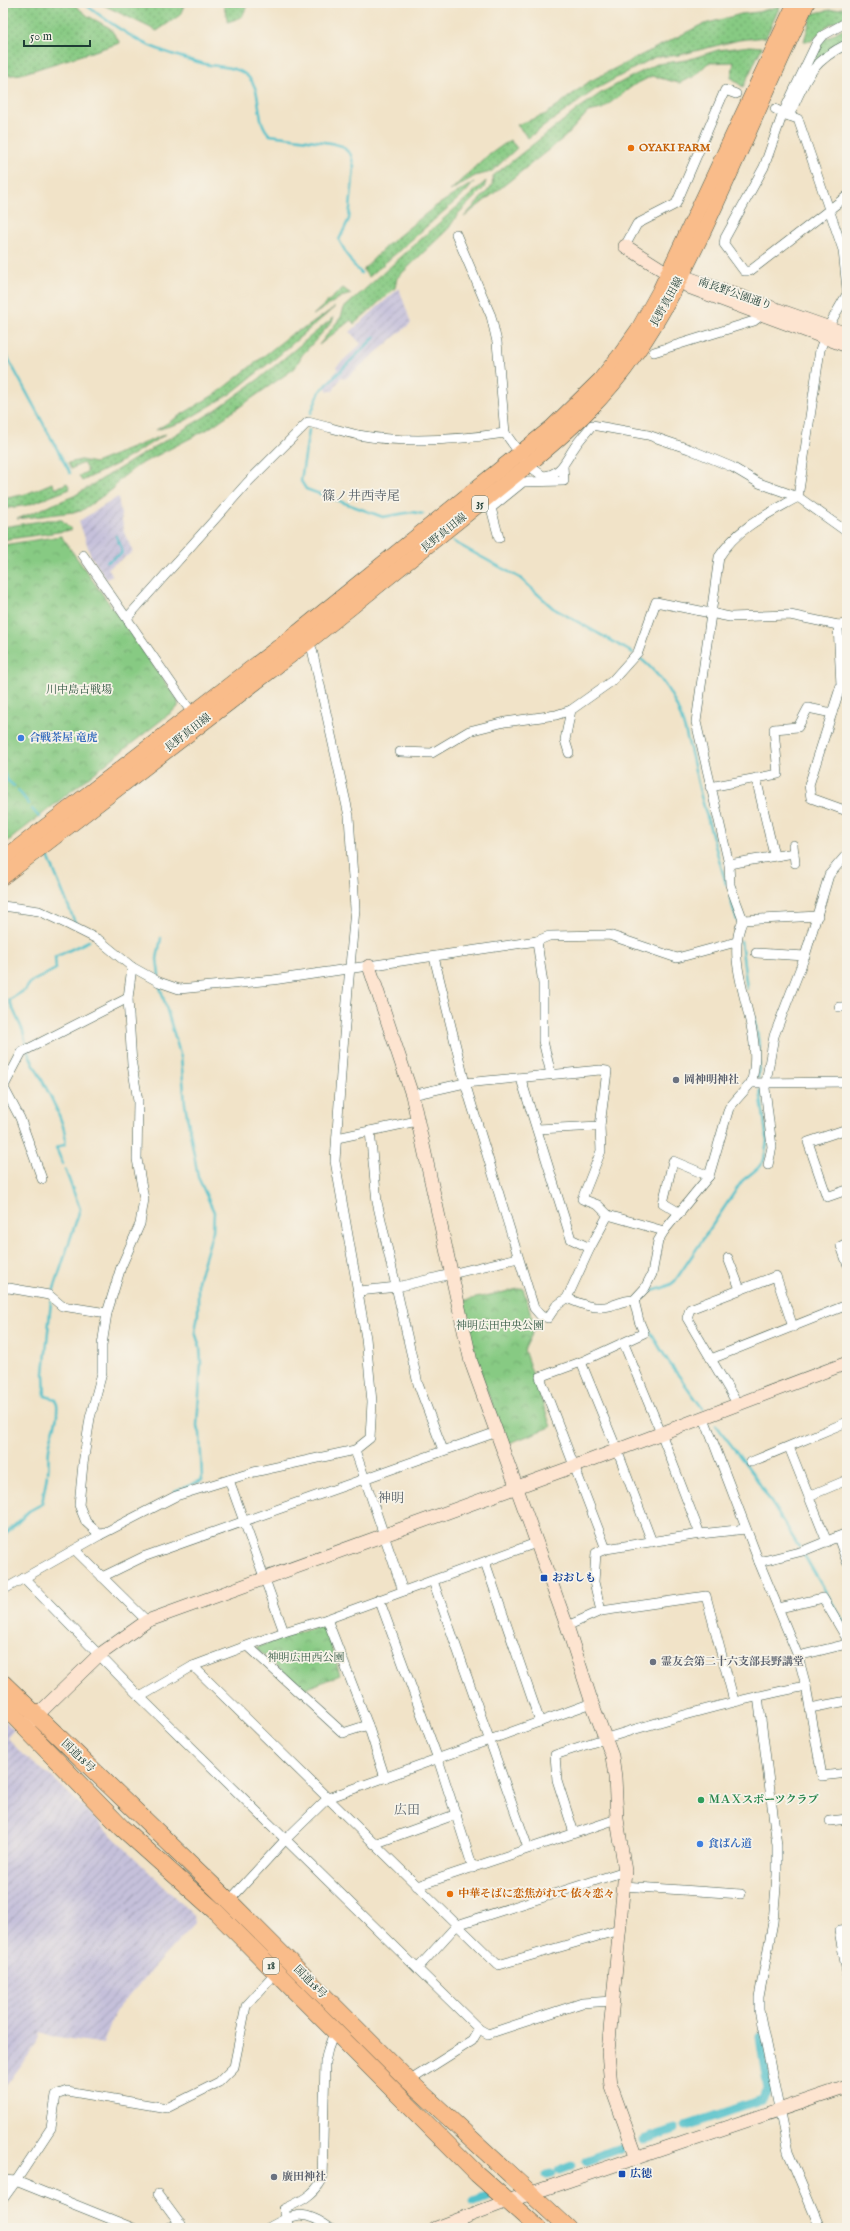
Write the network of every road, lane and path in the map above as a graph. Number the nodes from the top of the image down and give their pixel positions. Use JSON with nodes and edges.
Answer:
{"nodes":[{"id":1,"x":800,"y":5,"type":"edge"},
{"id":2,"x":847,"y":22,"type":"edge"},
{"id":3,"x":847,"y":44,"type":"edge"},
{"id":4,"x":736,"y":94,"type":"dead end"},
{"id":5,"x":775,"y":109,"type":"dead end"},
{"id":6,"x":786,"y":114,"type":"junction"},
{"id":7,"x":847,"y":196,"type":"edge"},
{"id":8,"x":830,"y":209,"type":"junction"},
{"id":9,"x":456,"y":234,"type":"dead end"},
{"id":10,"x":625,"y":246,"type":"joint"},
{"id":11,"x":676,"y":277,"type":"junction"},
{"id":12,"x":847,"y":289,"type":"edge"},
{"id":13,"x":847,"y":294,"type":"edge"},
{"id":14,"x":762,"y":315,"type":"junction"},
{"id":15,"x":826,"y":332,"type":"junction"},
{"id":16,"x":847,"y":334,"type":"edge"},
{"id":17,"x":847,"y":346,"type":"edge"},
{"id":18,"x":654,"y":352,"type":"dead end"},
{"id":19,"x":505,"y":434,"type":"junction"},
{"id":20,"x":522,"y":469,"type":"junction"},
{"id":21,"x":547,"y":479,"type":"junction"},
{"id":22,"x":798,"y":497,"type":"junction"},
{"id":23,"x":487,"y":504,"type":"junction"},
{"id":24,"x":847,"y":532,"type":"edge"},
{"id":25,"x":498,"y":538,"type":"dead end"},
{"id":26,"x":83,"y":555,"type":"dead end"},
{"id":27,"x":711,"y":612,"type":"junction"},
{"id":28,"x":127,"y":618,"type":"junction"},
{"id":29,"x":843,"y":624,"type":"edge"},
{"id":30,"x":303,"y":637,"type":"junction"},
{"id":31,"x":571,"y":710,"type":"junction"},
{"id":32,"x":192,"y":713,"type":"junction"},
{"id":33,"x":832,"y":713,"type":"junction"},
{"id":34,"x":400,"y":752,"type":"dead end"},
{"id":35,"x":569,"y":753,"type":"dead end"},
{"id":36,"x":756,"y":778,"type":"junction"},
{"id":37,"x":710,"y":787,"type":"junction"},
{"id":38,"x":847,"y":811,"type":"edge"},
{"id":39,"x":847,"y":854,"type":"edge"},
{"id":40,"x":774,"y":856,"type":"junction"},
{"id":41,"x":3,"y":859,"type":"edge"},
{"id":42,"x":795,"y":863,"type":"dead end"},
{"id":43,"x":729,"y":864,"type":"junction"},
{"id":44,"x":3,"y":876,"type":"edge"},
{"id":45,"x":3,"y":906,"type":"edge"},
{"id":46,"x":818,"y":916,"type":"junction"},
{"id":47,"x":743,"y":920,"type":"junction"},
{"id":48,"x":537,"y":941,"type":"junction"},
{"id":49,"x":736,"y":942,"type":"junction"},
{"id":50,"x":756,"y":953,"type":"dead end"},
{"id":51,"x":805,"y":956,"type":"junction"},
{"id":52,"x":434,"y":957,"type":"junction"},
{"id":53,"x":369,"y":966,"type":"junction"},
{"id":54,"x":132,"y":967,"type":"junction"},
{"id":55,"x":350,"y":968,"type":"junction"},
{"id":56,"x":128,"y":998,"type":"junction"},
{"id":57,"x":552,"y":1074,"type":"junction"},
{"id":58,"x":521,"y":1079,"type":"junction"},
{"id":59,"x":847,"y":1082,"type":"edge"},
{"id":60,"x":751,"y":1083,"type":"junction"},
{"id":61,"x":767,"y":1083,"type":"junction"},
{"id":62,"x":465,"y":1084,"type":"junction"},
{"id":63,"x":3,"y":1087,"type":"edge"},
{"id":64,"x":412,"y":1095,"type":"junction"},
{"id":65,"x":417,"y":1121,"type":"junction"},
{"id":66,"x":600,"y":1126,"type":"junction"},
{"id":67,"x":537,"y":1129,"type":"junction"},
{"id":68,"x":847,"y":1129,"type":"edge"},
{"id":69,"x":370,"y":1131,"type":"junction"},
{"id":70,"x":337,"y":1138,"type":"junction"},
{"id":71,"x":768,"y":1165,"type":"dead end"},
{"id":72,"x":709,"y":1176,"type":"junction"},
{"id":73,"x":42,"y":1179,"type":"dead end"},
{"id":74,"x":847,"y":1190,"type":"edge"},
{"id":75,"x":680,"y":1213,"type":"junction"},
{"id":76,"x":608,"y":1215,"type":"junction"},
{"id":77,"x":664,"y":1231,"type":"junction"},
{"id":78,"x":847,"y":1243,"type":"edge"},
{"id":79,"x":590,"y":1248,"type":"junction"},
{"id":80,"x":518,"y":1258,"type":"junction"},
{"id":81,"x":728,"y":1258,"type":"dead end"},
{"id":82,"x":847,"y":1263,"type":"edge"},
{"id":83,"x":452,"y":1275,"type":"junction"},
{"id":84,"x":397,"y":1287,"type":"junction"},
{"id":85,"x":740,"y":1289,"type":"junction"},
{"id":86,"x":3,"y":1290,"type":"edge"},
{"id":87,"x":359,"y":1291,"type":"junction"},
{"id":88,"x":567,"y":1298,"type":"junction"},
{"id":89,"x":634,"y":1300,"type":"junction"},
{"id":90,"x":847,"y":1305,"type":"edge"},
{"id":91,"x":107,"y":1314,"type":"junction"},
{"id":92,"x":793,"y":1327,"type":"junction"},
{"id":93,"x":624,"y":1344,"type":"junction"},
{"id":94,"x":711,"y":1359,"type":"junction"},
{"id":95,"x":581,"y":1362,"type":"junction"},
{"id":96,"x":847,"y":1363,"type":"edge"},
{"id":97,"x":738,"y":1405,"type":"junction"},
{"id":98,"x":704,"y":1418,"type":"junction"},
{"id":99,"x":847,"y":1422,"type":"edge"},
{"id":100,"x":497,"y":1432,"type":"junction"},
{"id":101,"x":661,"y":1433,"type":"junction"},
{"id":102,"x":788,"y":1447,"type":"junction"},
{"id":103,"x":355,"y":1450,"type":"junction"},
{"id":104,"x":443,"y":1450,"type":"junction"},
{"id":105,"x":617,"y":1450,"type":"junction"},
{"id":106,"x":751,"y":1462,"type":"dead end"},
{"id":107,"x":575,"y":1466,"type":"junction"},
{"id":108,"x":364,"y":1479,"type":"junction"},
{"id":109,"x":229,"y":1480,"type":"junction"},
{"id":110,"x":847,"y":1480,"type":"edge"},
{"id":111,"x":517,"y":1487,"type":"junction"},
{"id":112,"x":809,"y":1496,"type":"junction"},
{"id":113,"x":244,"y":1521,"type":"junction"},
{"id":114,"x":746,"y":1529,"type":"junction"},
{"id":115,"x":847,"y":1533,"type":"edge"},
{"id":116,"x":700,"y":1534,"type":"junction"},
{"id":117,"x":100,"y":1535,"type":"junction"},
{"id":118,"x":384,"y":1535,"type":"junction"},
{"id":119,"x":838,"y":1537,"type":"junction"},
{"id":120,"x":652,"y":1542,"type":"junction"},
{"id":121,"x":827,"y":1542,"type":"junction"},
{"id":122,"x":536,"y":1543,"type":"junction"},
{"id":123,"x":606,"y":1549,"type":"junction"},
{"id":124,"x":75,"y":1550,"type":"junction"},
{"id":125,"x":485,"y":1562,"type":"junction"},
{"id":126,"x":759,"y":1562,"type":"junction"},
{"id":127,"x":847,"y":1562,"type":"edge"},
{"id":128,"x":102,"y":1577,"type":"junction"},
{"id":129,"x":264,"y":1577,"type":"junction"},
{"id":130,"x":24,"y":1578,"type":"junction"},
{"id":131,"x":433,"y":1580,"type":"junction"},
{"id":132,"x":3,"y":1590,"type":"edge"},
{"id":133,"x":403,"y":1591,"type":"junction"},
{"id":134,"x":379,"y":1599,"type":"junction"},
{"id":135,"x":779,"y":1608,"type":"junction"},
{"id":136,"x":601,"y":1611,"type":"junction"},
{"id":137,"x":327,"y":1619,"type":"junction"},
{"id":138,"x":147,"y":1620,"type":"junction"},
{"id":139,"x":567,"y":1626,"type":"junction"},
{"id":140,"x":284,"y":1632,"type":"junction"},
{"id":141,"x":847,"y":1639,"type":"edge"},
{"id":142,"x":847,"y":1644,"type":"edge"},
{"id":143,"x":248,"y":1646,"type":"junction"},
{"id":144,"x":99,"y":1655,"type":"junction"},
{"id":145,"x":798,"y":1656,"type":"junction"},
{"id":146,"x":193,"y":1666,"type":"junction"},
{"id":147,"x":3,"y":1683,"type":"edge"},
{"id":148,"x":806,"y":1686,"type":"junction"},
{"id":149,"x":758,"y":1696,"type":"junction"},
{"id":150,"x":140,"y":1697,"type":"junction"},
{"id":151,"x":734,"y":1701,"type":"junction"},
{"id":152,"x":847,"y":1701,"type":"edge"},
{"id":153,"x":592,"y":1703,"type":"junction"},
{"id":154,"x":3,"y":1705,"type":"edge"},
{"id":155,"x":810,"y":1708,"type":"junction"},
{"id":156,"x":31,"y":1721,"type":"junction"},
{"id":157,"x":540,"y":1722,"type":"junction"},
{"id":158,"x":368,"y":1725,"type":"junction"},
{"id":159,"x":606,"y":1738,"type":"junction"},
{"id":160,"x":490,"y":1740,"type":"junction"},
{"id":161,"x":438,"y":1759,"type":"junction"},
{"id":162,"x":847,"y":1773,"type":"edge"},
{"id":163,"x":385,"y":1778,"type":"junction"},
{"id":164,"x":328,"y":1798,"type":"junction"},
{"id":165,"x":457,"y":1814,"type":"junction"},
{"id":166,"x":617,"y":1819,"type":"junction"},
{"id":167,"x":847,"y":1819,"type":"edge"},
{"id":168,"x":830,"y":1822,"type":"dead end"},
{"id":169,"x":574,"y":1833,"type":"junction"},
{"id":170,"x":286,"y":1839,"type":"junction"},
{"id":171,"x":374,"y":1844,"type":"junction"},
{"id":172,"x":528,"y":1848,"type":"junction"},
{"id":173,"x":473,"y":1868,"type":"junction"},
{"id":174,"x":625,"y":1871,"type":"junction"},
{"id":175,"x":417,"y":1886,"type":"junction"},
{"id":176,"x":623,"y":1886,"type":"junction"},
{"id":177,"x":741,"y":1894,"type":"dead end"},
{"id":178,"x":229,"y":1901,"type":"junction"},
{"id":179,"x":458,"y":1925,"type":"junction"},
{"id":180,"x":619,"y":1930,"type":"junction"},
{"id":181,"x":847,"y":1930,"type":"edge"},
{"id":182,"x":418,"y":1968,"type":"junction"},
{"id":183,"x":277,"y":1972,"type":"junction"},
{"id":184,"x":847,"y":1973,"type":"edge"},
{"id":185,"x":612,"y":2001,"type":"junction"},
{"id":186,"x":478,"y":2029,"type":"junction"},
{"id":187,"x":335,"y":2030,"type":"junction"},
{"id":188,"x":410,"y":2081,"type":"junction"},
{"id":189,"x":847,"y":2087,"type":"edge"},
{"id":190,"x":778,"y":2110,"type":"junction"},
{"id":191,"x":637,"y":2158,"type":"junction"},
{"id":192,"x":3,"y":2180,"type":"edge"},
{"id":193,"x":16,"y":2181,"type":"junction"},
{"id":194,"x":158,"y":2194,"type":"dead end"},
{"id":195,"x":532,"y":2194,"type":"junction"},
{"id":196,"x":3,"y":2199,"type":"edge"},
{"id":197,"x":508,"y":2201,"type":"junction"},
{"id":198,"x":286,"y":2218,"type":"junction"},
{"id":199,"x":460,"y":2223,"type":"edge"},
{"id":200,"x":182,"y":2226,"type":"edge"},
{"id":201,"x":133,"y":2228,"type":"edge"},
{"id":202,"x":166,"y":2228,"type":"edge"},
{"id":203,"x":268,"y":2228,"type":"edge"},
{"id":204,"x":289,"y":2228,"type":"edge"},
{"id":205,"x":330,"y":2228,"type":"edge"},
{"id":206,"x":436,"y":2228,"type":"edge"},
{"id":207,"x":538,"y":2228,"type":"edge"},
{"id":208,"x":568,"y":2228,"type":"edge"},
{"id":209,"x":820,"y":2228,"type":"edge"}],
"edges":[{"from":1,"to":11,"type":"main road","name":"長野真田線","number":"35"},
{"from":2,"to":6,"type":"street"},
{"from":3,"to":6,"type":"street"},
{"from":4,"to":10,"type":"street"},
{"from":5,"to":6,"type":"street"},
{"from":6,"to":8,"type":"street"},
{"from":6,"to":8,"type":"street"},
{"from":7,"to":8,"type":"street"},
{"from":8,"to":12,"type":"street"},
{"from":9,"to":19,"type":"street"},
{"from":10,"to":11,"type":"street"},
{"from":11,"to":14,"type":"street","name":"南長野公園通り"},
{"from":11,"to":15,"type":"street","name":"南長野公園通り"},
{"from":11,"to":20,"type":"main road","name":"長野真田線","number":"35"},
{"from":13,"to":15,"type":"street"},
{"from":14,"to":15,"type":"street","name":"南長野公園通り"},
{"from":14,"to":18,"type":"street"},
{"from":15,"to":16,"type":"street","name":"南長野公園通り"},
{"from":15,"to":17,"type":"street","name":"南長野公園通り"},
{"from":15,"to":22,"type":"street"},
{"from":19,"to":20,"type":"street"},
{"from":19,"to":28,"type":"street"},
{"from":20,"to":21,"type":"street"},
{"from":20,"to":21,"type":"street"},
{"from":20,"to":23,"type":"main road","name":"長野真田線","number":"35"},
{"from":20,"to":30,"type":"main road","name":"長野真田線","number":"35"},
{"from":21,"to":22,"type":"street"},
{"from":22,"to":24,"type":"street"},
{"from":22,"to":27,"type":"street"},
{"from":23,"to":25,"type":"street"},
{"from":23,"to":30,"type":"main road","name":"長野真田線","number":"35"},
{"from":26,"to":28,"type":"street"},
{"from":27,"to":29,"type":"street"},
{"from":27,"to":31,"type":"street"},
{"from":27,"to":37,"type":"street"},
{"from":28,"to":32,"type":"street"},
{"from":29,"to":33,"type":"street"},
{"from":30,"to":32,"type":"main road","name":"長野真田線","number":"35"},
{"from":30,"to":44,"type":"main road","name":"長野真田線","number":"35"},
{"from":30,"to":55,"type":"street"},
{"from":31,"to":34,"type":"street"},
{"from":31,"to":35,"type":"street"},
{"from":32,"to":41,"type":"main road","name":"長野真田線","number":"35"},
{"from":33,"to":36,"type":"street"},
{"from":33,"to":38,"type":"street"},
{"from":36,"to":37,"type":"street"},
{"from":36,"to":40,"type":"street"},
{"from":37,"to":43,"type":"street"},
{"from":39,"to":46,"type":"street"},
{"from":40,"to":42,"type":"street"},
{"from":40,"to":43,"type":"street"},
{"from":43,"to":47,"type":"street"},
{"from":45,"to":54,"type":"street"},
{"from":46,"to":47,"type":"street"},
{"from":46,"to":51,"type":"street"},
{"from":47,"to":49,"type":"street"},
{"from":48,"to":49,"type":"street"},
{"from":48,"to":52,"type":"street"},
{"from":48,"to":57,"type":"street"},
{"from":49,"to":60,"type":"street"},
{"from":50,"to":51,"type":"street"},
{"from":51,"to":61,"type":"street"},
{"from":52,"to":53,"type":"street"},
{"from":52,"to":62,"type":"street"},
{"from":53,"to":55,"type":"street"},
{"from":53,"to":64,"type":"street"},
{"from":54,"to":55,"type":"street"},
{"from":54,"to":56,"type":"street"},
{"from":55,"to":70,"type":"street"},
{"from":56,"to":63,"type":"street"},
{"from":56,"to":91,"type":"street"},
{"from":57,"to":58,"type":"street"},
{"from":57,"to":66,"type":"street"},
{"from":58,"to":62,"type":"street"},
{"from":58,"to":67,"type":"street"},
{"from":59,"to":61,"type":"street"},
{"from":60,"to":61,"type":"street"},
{"from":60,"to":72,"type":"street"},
{"from":61,"to":71,"type":"street"},
{"from":62,"to":64,"type":"street"},
{"from":62,"to":80,"type":"street"},
{"from":63,"to":73,"type":"street"},
{"from":64,"to":65,"type":"street"},
{"from":65,"to":69,"type":"street"},
{"from":65,"to":83,"type":"street"},
{"from":66,"to":67,"type":"street"},
{"from":66,"to":76,"type":"street"},
{"from":67,"to":79,"type":"street"},
{"from":68,"to":74,"type":"street"},
{"from":69,"to":70,"type":"street"},
{"from":69,"to":84,"type":"street"},
{"from":70,"to":87,"type":"street"},
{"from":72,"to":75,"type":"street"},
{"from":72,"to":75,"type":"street"},
{"from":75,"to":77,"type":"street"},
{"from":76,"to":77,"type":"street"},
{"from":76,"to":79,"type":"street"},
{"from":77,"to":89,"type":"street"},
{"from":78,"to":82,"type":"street"},
{"from":79,"to":88,"type":"street"},
{"from":80,"to":83,"type":"street"},
{"from":80,"to":88,"type":"street"},
{"from":81,"to":85,"type":"street"},
{"from":83,"to":84,"type":"street"},
{"from":83,"to":100,"type":"street"},
{"from":84,"to":87,"type":"street"},
{"from":84,"to":104,"type":"street"},
{"from":85,"to":92,"type":"street"},
{"from":85,"to":94,"type":"street"},
{"from":86,"to":91,"type":"street"},
{"from":87,"to":103,"type":"street"},
{"from":88,"to":89,"type":"street"},
{"from":89,"to":93,"type":"street"},
{"from":90,"to":92,"type":"street"},
{"from":91,"to":117,"type":"street"},
{"from":92,"to":94,"type":"street"},
{"from":93,"to":95,"type":"street"},
{"from":93,"to":101,"type":"street"},
{"from":94,"to":97,"type":"street"},
{"from":95,"to":105,"type":"street"},
{"from":95,"to":107,"type":"street"},
{"from":96,"to":97,"type":"street"},
{"from":97,"to":98,"type":"street"},
{"from":98,"to":101,"type":"street"},
{"from":98,"to":114,"type":"street"},
{"from":99,"to":102,"type":"street"},
{"from":100,"to":104,"type":"street"},
{"from":100,"to":111,"type":"street"},
{"from":101,"to":105,"type":"street"},
{"from":101,"to":116,"type":"street"},
{"from":102,"to":106,"type":"street"},
{"from":102,"to":112,"type":"street"},
{"from":103,"to":108,"type":"street"},
{"from":103,"to":109,"type":"street"},
{"from":104,"to":108,"type":"street"},
{"from":105,"to":107,"type":"street"},
{"from":105,"to":120,"type":"street"},
{"from":107,"to":111,"type":"street"},
{"from":107,"to":123,"type":"street"},
{"from":108,"to":113,"type":"street"},
{"from":108,"to":118,"type":"street"},
{"from":109,"to":113,"type":"street"},
{"from":109,"to":117,"type":"street"},
{"from":110,"to":112,"type":"street"},
{"from":111,"to":118,"type":"street"},
{"from":111,"to":122,"type":"street"},
{"from":112,"to":121,"type":"street"},
{"from":113,"to":128,"type":"street"},
{"from":113,"to":129,"type":"street"},
{"from":114,"to":116,"type":"street"},
{"from":114,"to":126,"type":"street"},
{"from":115,"to":119,"type":"street"},
{"from":116,"to":120,"type":"street"},
{"from":117,"to":124,"type":"street"},
{"from":118,"to":129,"type":"street"},
{"from":118,"to":133,"type":"street"},
{"from":119,"to":121,"type":"street"},
{"from":119,"to":127,"type":"street"},
{"from":120,"to":123,"type":"street"},
{"from":121,"to":126,"type":"street"},
{"from":122,"to":125,"type":"street"},
{"from":122,"to":139,"type":"street"},
{"from":123,"to":136,"type":"street"},
{"from":124,"to":128,"type":"street"},
{"from":124,"to":130,"type":"street"},
{"from":125,"to":131,"type":"street"},
{"from":125,"to":157,"type":"street"},
{"from":126,"to":135,"type":"street"},
{"from":128,"to":138,"type":"street"},
{"from":129,"to":138,"type":"street"},
{"from":129,"to":140,"type":"street"},
{"from":130,"to":132,"type":"street"},
{"from":130,"to":144,"type":"street"},
{"from":131,"to":133,"type":"street"},
{"from":131,"to":160,"type":"street"},
{"from":133,"to":134,"type":"street"},
{"from":134,"to":137,"type":"street"},
{"from":134,"to":161,"type":"street"},
{"from":135,"to":141,"type":"street"},
{"from":135,"to":145,"type":"street"},
{"from":136,"to":139,"type":"street"},
{"from":136,"to":151,"type":"street"},
{"from":137,"to":140,"type":"street"},
{"from":137,"to":158,"type":"street"},
{"from":138,"to":144,"type":"street"},
{"from":139,"to":153,"type":"street"},
{"from":140,"to":143,"type":"street"},
{"from":142,"to":145,"type":"street"},
{"from":143,"to":146,"type":"street"},
{"from":143,"to":158,"type":"street"},
{"from":144,"to":150,"type":"street"},
{"from":144,"to":156,"type":"street"},
{"from":145,"to":148,"type":"street"},
{"from":146,"to":150,"type":"street"},
{"from":146,"to":164,"type":"street"},
{"from":147,"to":156,"type":"highway","name":"国道18号","number":"18"},
{"from":148,"to":149,"type":"street"},
{"from":148,"to":155,"type":"street"},
{"from":149,"to":151,"type":"street"},
{"from":149,"to":190,"type":"street"},
{"from":150,"to":170,"type":"street"},
{"from":151,"to":159,"type":"street"},
{"from":152,"to":155,"type":"street"},
{"from":153,"to":157,"type":"street"},
{"from":153,"to":159,"type":"street"},
{"from":154,"to":156,"type":"highway","name":"国道18号","number":"18"},
{"from":155,"to":162,"type":"street"},
{"from":156,"to":178,"type":"highway","name":"国道18号","number":"18"},
{"from":156,"to":183,"type":"highway","name":"国道18号","number":"18"},
{"from":157,"to":160,"type":"street"},
{"from":158,"to":163,"type":"street"},
{"from":159,"to":166,"type":"street"},
{"from":159,"to":169,"type":"street"},
{"from":160,"to":161,"type":"street"},
{"from":160,"to":172,"type":"street"},
{"from":161,"to":163,"type":"street"},
{"from":161,"to":165,"type":"street"},
{"from":163,"to":164,"type":"street"},
{"from":164,"to":170,"type":"street"},
{"from":164,"to":171,"type":"street"},
{"from":165,"to":171,"type":"street"},
{"from":165,"to":173,"type":"street"},
{"from":166,"to":169,"type":"street"},
{"from":166,"to":174,"type":"street"},
{"from":167,"to":168,"type":"street"},
{"from":169,"to":172,"type":"street"},
{"from":170,"to":178,"type":"street"},
{"from":170,"to":182,"type":"street"},
{"from":171,"to":175,"type":"street"},
{"from":172,"to":173,"type":"street"},
{"from":173,"to":175,"type":"street"},
{"from":174,"to":176,"type":"street"},
{"from":174,"to":179,"type":"street"},
{"from":175,"to":179,"type":"street"},
{"from":176,"to":177,"type":"street"},
{"from":176,"to":180,"type":"street"},
{"from":178,"to":188,"type":"highway","name":"国道18号","number":"18"},
{"from":179,"to":180,"type":"street"},
{"from":179,"to":182,"type":"street"},
{"from":180,"to":185,"type":"street"},
{"from":181,"to":184,"type":"street"},
{"from":182,"to":186,"type":"street"},
{"from":183,"to":187,"type":"highway","name":"国道18号","number":"18"},
{"from":183,"to":193,"type":"street"},
{"from":185,"to":186,"type":"street"},
{"from":185,"to":191,"type":"street"},
{"from":186,"to":188,"type":"street"},
{"from":187,"to":197,"type":"highway","name":"国道18号","number":"18"},
{"from":187,"to":198,"type":"street"},
{"from":188,"to":195,"type":"highway","name":"国道18号","number":"18"},
{"from":189,"to":190,"type":"street"},
{"from":190,"to":191,"type":"street"},
{"from":190,"to":209,"type":"street"},
{"from":191,"to":195,"type":"street"},
{"from":192,"to":193,"type":"street"},
{"from":193,"to":196,"type":"street"},
{"from":193,"to":201,"type":"street"},
{"from":194,"to":200,"type":"street"},
{"from":195,"to":197,"type":"street"},
{"from":195,"to":208,"type":"highway","name":"国道18号","number":"18"},
{"from":197,"to":199,"type":"street"},
{"from":197,"to":207,"type":"highway","name":"国道18号","number":"18"},
{"from":198,"to":203,"type":"street"},
{"from":198,"to":204,"type":"street"},
{"from":198,"to":205,"type":"street"},
{"from":199,"to":206,"type":"street"},
{"from":200,"to":202,"type":"street"}]}
